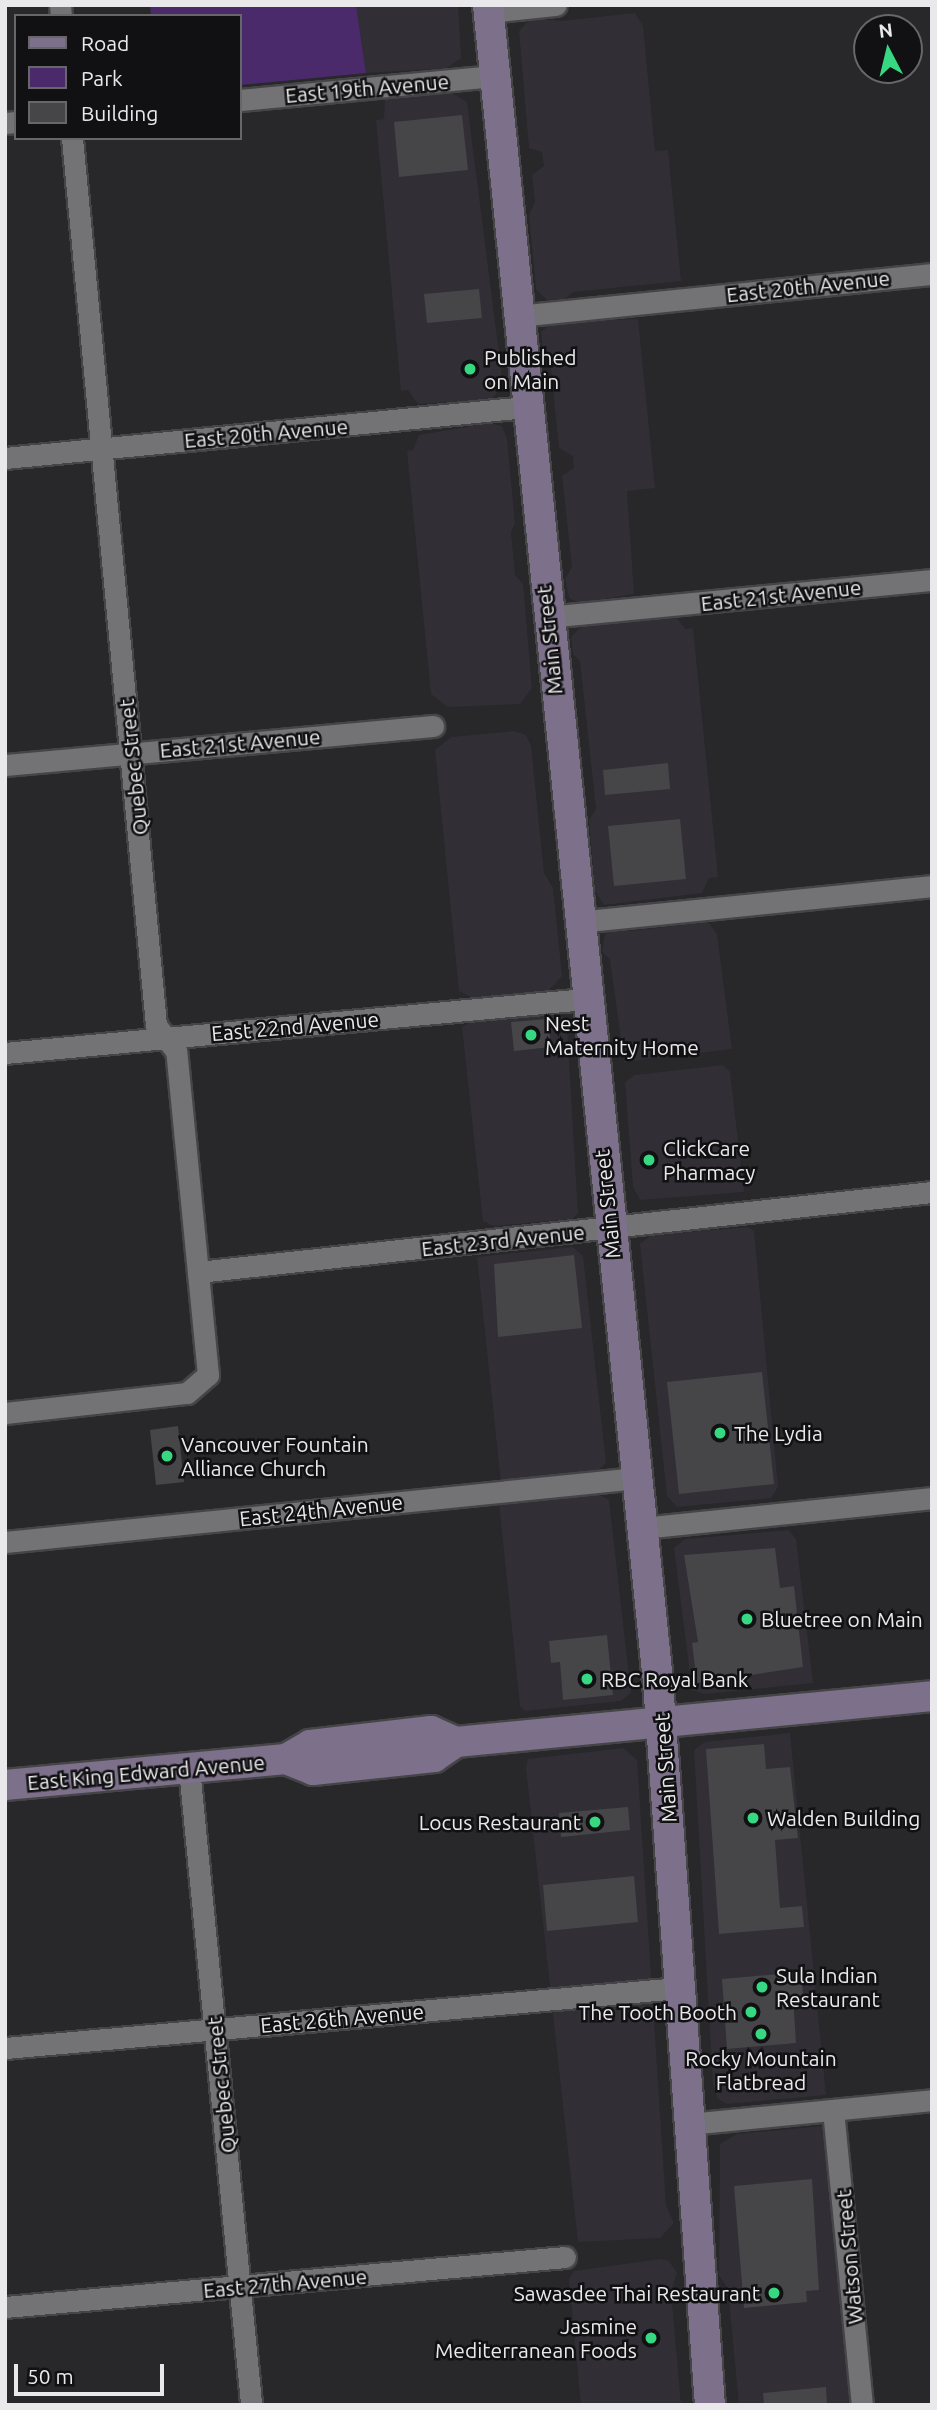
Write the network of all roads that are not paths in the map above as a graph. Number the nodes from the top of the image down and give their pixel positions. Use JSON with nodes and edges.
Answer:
{"nodes":[{"id":1,"x":556,"y":5,"type":"edge"},
{"id":2,"x":489,"y":9,"type":"edge"},
{"id":3,"x":494,"y":76,"type":"junction"},
{"id":4,"x":242,"y":100,"type":"edge"},
{"id":5,"x":72,"y":140,"type":"edge"},
{"id":6,"x":932,"y":274,"type":"edge"},
{"id":7,"x":517,"y":316,"type":"junction"},
{"id":8,"x":526,"y":407,"type":"junction"},
{"id":9,"x":101,"y":448,"type":"junction"},
{"id":10,"x":5,"y":458,"type":"edge"},
{"id":11,"x":932,"y":580,"type":"edge"},
{"id":12,"x":547,"y":617,"type":"junction"},
{"id":13,"x":433,"y":726,"type":"dead end"},
{"id":14,"x":132,"y":752,"type":"junction"},
{"id":15,"x":5,"y":765,"type":"edge"},
{"id":16,"x":932,"y":886,"type":"edge"},
{"id":17,"x":578,"y":922,"type":"junction"},
{"id":18,"x":585,"y":999,"type":"junction"},
{"id":19,"x":166,"y":1037,"type":"junction"},
{"id":20,"x":5,"y":1053,"type":"edge"},
{"id":21,"x":932,"y":1192,"type":"edge"},
{"id":22,"x":609,"y":1228,"type":"junction"},
{"id":23,"x":198,"y":1272,"type":"junction"},
{"id":24,"x":5,"y":1413,"type":"edge"},
{"id":25,"x":637,"y":1479,"type":"junction"},
{"id":26,"x":932,"y":1497,"type":"edge"},
{"id":27,"x":642,"y":1528,"type":"junction"},
{"id":28,"x":5,"y":1542,"type":"edge"},
{"id":29,"x":932,"y":1696,"type":"edge"},
{"id":30,"x":661,"y":1722,"type":"junction"},
{"id":31,"x":189,"y":1768,"type":"junction"},
{"id":32,"x":5,"y":1785,"type":"edge"},
{"id":33,"x":679,"y":1988,"type":"junction"},
{"id":34,"x":216,"y":2030,"type":"junction"},
{"id":35,"x":5,"y":2048,"type":"edge"},
{"id":36,"x":932,"y":2100,"type":"edge"},
{"id":37,"x":833,"y":2110,"type":"junction"},
{"id":38,"x":689,"y":2124,"type":"junction"},
{"id":39,"x":565,"y":2257,"type":"dead end"},
{"id":40,"x":240,"y":2287,"type":"junction"},
{"id":41,"x":5,"y":2308,"type":"edge"},
{"id":42,"x":251,"y":2403,"type":"edge"},
{"id":43,"x":710,"y":2405,"type":"edge"},
{"id":44,"x":863,"y":2405,"type":"edge"}],
"edges":[{"from":1,"to":2,"type":"street"},
{"from":2,"to":3,"type":"main road","name":"Main Street"},
{"from":3,"to":4,"type":"street","name":"East 19th Avenue"},
{"from":3,"to":7,"type":"main road","name":"Main Street"},
{"from":5,"to":9,"type":"street","name":"Quebec Street"},
{"from":6,"to":7,"type":"street","name":"East 20th Avenue"},
{"from":7,"to":8,"type":"main road","name":"Main Street"},
{"from":8,"to":9,"type":"street","name":"East 20th Avenue"},
{"from":8,"to":12,"type":"main road","name":"Main Street"},
{"from":9,"to":10,"type":"street","name":"East 20th Avenue"},
{"from":9,"to":14,"type":"street","name":"Quebec Street"},
{"from":11,"to":12,"type":"street","name":"East 21st Avenue"},
{"from":12,"to":17,"type":"main road","name":"Main Street"},
{"from":13,"to":14,"type":"street","name":"East 21st Avenue"},
{"from":14,"to":15,"type":"street","name":"East 21st Avenue"},
{"from":14,"to":19,"type":"street","name":"Quebec Street"},
{"from":16,"to":17,"type":"street"},
{"from":17,"to":18,"type":"main road","name":"Main Street"},
{"from":18,"to":19,"type":"street","name":"East 22nd Avenue"},
{"from":18,"to":22,"type":"main road","name":"Main Street"},
{"from":19,"to":20,"type":"street","name":"East 22nd Avenue"},
{"from":19,"to":23,"type":"street","name":"Quebec Street"},
{"from":21,"to":22,"type":"street","name":"East 23rd Avenue"},
{"from":22,"to":23,"type":"street","name":"East 23rd Avenue"},
{"from":22,"to":25,"type":"main road","name":"Main Street"},
{"from":23,"to":24,"type":"street","name":"Quebec Street"},
{"from":25,"to":27,"type":"main road","name":"Main Street"},
{"from":25,"to":28,"type":"street","name":"East 24th Avenue"},
{"from":26,"to":27,"type":"street"},
{"from":27,"to":30,"type":"main road","name":"Main Street"},
{"from":29,"to":30,"type":"main road","name":"East King Edward Avenue"},
{"from":30,"to":31,"type":"main road","name":"East King Edward Avenue"},
{"from":30,"to":33,"type":"main road","name":"Main Street"},
{"from":31,"to":32,"type":"main road","name":"East King Edward Avenue"},
{"from":31,"to":34,"type":"street","name":"Quebec Street"},
{"from":33,"to":34,"type":"street","name":"East 26th Avenue"},
{"from":33,"to":38,"type":"main road","name":"Main Street"},
{"from":34,"to":35,"type":"street","name":"East 26th Avenue"},
{"from":34,"to":40,"type":"street","name":"Quebec Street"},
{"from":36,"to":37,"type":"street"},
{"from":37,"to":38,"type":"street"},
{"from":37,"to":44,"type":"street","name":"Watson Street"},
{"from":38,"to":43,"type":"main road","name":"Main Street"},
{"from":39,"to":40,"type":"street","name":"East 27th Avenue"},
{"from":40,"to":41,"type":"street","name":"East 27th Avenue"},
{"from":40,"to":42,"type":"street","name":"Quebec Street"}]}
